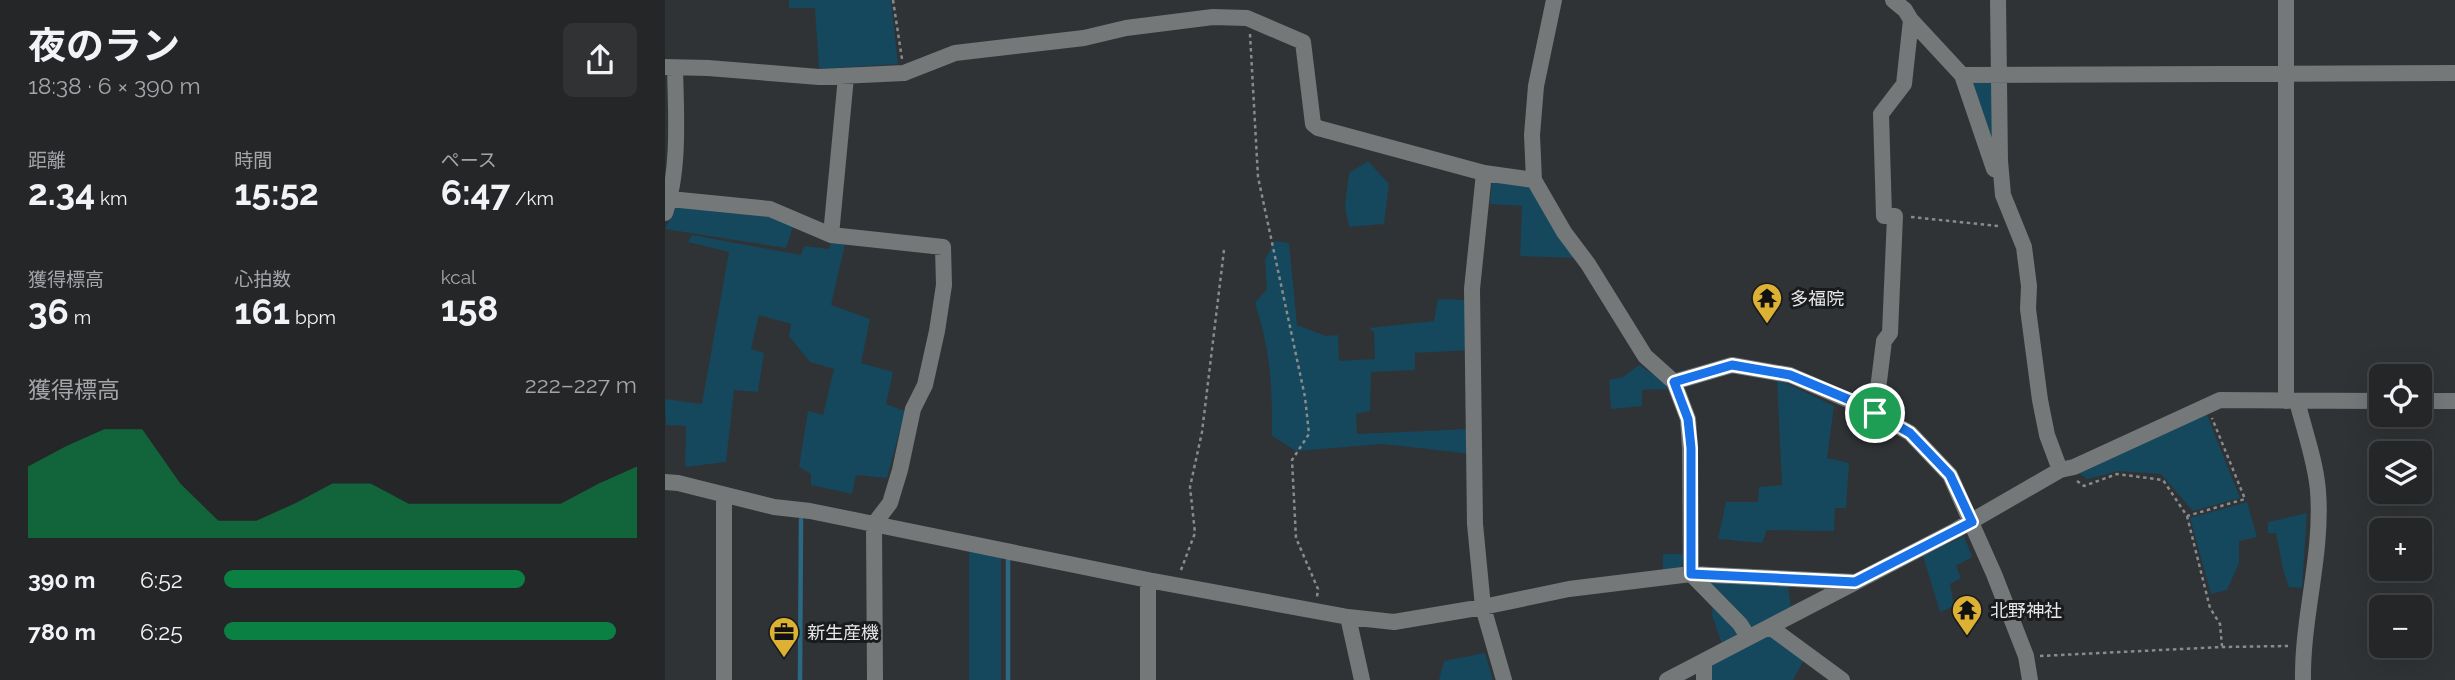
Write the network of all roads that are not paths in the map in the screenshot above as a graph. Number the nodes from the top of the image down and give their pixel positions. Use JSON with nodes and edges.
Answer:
{"nodes":[{"id":1,"x":1246,"y":0,"type":"edge"},
{"id":2,"x":1554,"y":0,"type":"edge"},
{"id":3,"x":1998,"y":0,"type":"edge"},
{"id":4,"x":2285,"y":0,"type":"edge"},
{"id":5,"x":1904,"y":8,"type":"edge"},
{"id":6,"x":1247,"y":18,"type":"junction"},
{"id":7,"x":670,"y":67,"type":"edge"},
{"id":8,"x":2285,"y":72,"type":"junction"},
{"id":9,"x":2455,"y":73,"type":"edge"},
{"id":10,"x":1962,"y":75,"type":"junction"},
{"id":11,"x":1998,"y":75,"type":"junction"},
{"id":12,"x":846,"y":76,"type":"junction"},
{"id":13,"x":1484,"y":173,"type":"junction"},
{"id":14,"x":1534,"y":180,"type":"junction"},
{"id":15,"x":2003,"y":195,"type":"junction"},
{"id":16,"x":667,"y":206,"type":"edge"},
{"id":17,"x":831,"y":235,"type":"junction"},
{"id":18,"x":1674,"y":382,"type":"junction"},
{"id":19,"x":2292,"y":401,"type":"junction"},
{"id":20,"x":2369,"y":401,"type":"edge"},
{"id":21,"x":2432,"y":401,"type":"edge"},
{"id":22,"x":2455,"y":401,"type":"edge"},
{"id":23,"x":1875,"y":413,"type":"junction"},
{"id":24,"x":2060,"y":470,"type":"junction"},
{"id":25,"x":665,"y":482,"type":"edge"},
{"id":26,"x":725,"y":495,"type":"junction"},
{"id":27,"x":1972,"y":522,"type":"junction"},
{"id":28,"x":874,"y":524,"type":"junction"},
{"id":29,"x":1691,"y":574,"type":"junction"},
{"id":30,"x":1148,"y":580,"type":"junction"},
{"id":31,"x":1855,"y":582,"type":"junction"},
{"id":32,"x":1483,"y":607,"type":"junction"},
{"id":33,"x":1349,"y":617,"type":"junction"},
{"id":34,"x":1770,"y":627,"type":"junction"},
{"id":35,"x":1748,"y":637,"type":"junction"},
{"id":36,"x":1704,"y":662,"type":"junction"},
{"id":37,"x":724,"y":680,"type":"edge"},
{"id":38,"x":875,"y":680,"type":"edge"},
{"id":39,"x":1148,"y":680,"type":"edge"},
{"id":40,"x":1362,"y":680,"type":"edge"},
{"id":41,"x":1504,"y":680,"type":"edge"},
{"id":42,"x":1667,"y":680,"type":"edge"},
{"id":43,"x":1704,"y":680,"type":"edge"},
{"id":44,"x":1842,"y":680,"type":"edge"},
{"id":45,"x":2030,"y":680,"type":"edge"},
{"id":46,"x":2303,"y":680,"type":"edge"}],
"edges":[{"from":1,"to":6,"type":"street"},
{"from":2,"to":14,"type":"street"},
{"from":3,"to":11,"type":"street"},
{"from":4,"to":8,"type":"street"},
{"from":5,"to":10,"type":"street"},
{"from":5,"to":23,"type":"street"},
{"from":6,"to":12,"type":"street"},
{"from":6,"to":13,"type":"street"},
{"from":7,"to":12,"type":"street"},
{"from":7,"to":16,"type":"street"},
{"from":8,"to":9,"type":"street"},
{"from":8,"to":11,"type":"street"},
{"from":8,"to":19,"type":"street"},
{"from":10,"to":11,"type":"street"},
{"from":10,"to":15,"type":"street"},
{"from":11,"to":15,"type":"street"},
{"from":12,"to":17,"type":"street"},
{"from":13,"to":14,"type":"street"},
{"from":13,"to":32,"type":"street"},
{"from":14,"to":18,"type":"street"},
{"from":15,"to":24,"type":"street"},
{"from":16,"to":17,"type":"street"},
{"from":17,"to":28,"type":"street"},
{"from":18,"to":23,"type":"street"},
{"from":18,"to":29,"type":"street"},
{"from":19,"to":20,"type":"street"},
{"from":19,"to":24,"type":"street"},
{"from":19,"to":46,"type":"street"},
{"from":21,"to":22,"type":"street"},
{"from":23,"to":27,"type":"street"},
{"from":24,"to":27,"type":"street"},
{"from":25,"to":26,"type":"street"},
{"from":26,"to":28,"type":"street"},
{"from":26,"to":37,"type":"street"},
{"from":27,"to":31,"type":"street"},
{"from":27,"to":45,"type":"street"},
{"from":28,"to":30,"type":"street"},
{"from":28,"to":38,"type":"street"},
{"from":29,"to":31,"type":"street"},
{"from":29,"to":32,"type":"street"},
{"from":29,"to":35,"type":"street"},
{"from":30,"to":33,"type":"street"},
{"from":30,"to":39,"type":"street"},
{"from":31,"to":34,"type":"street"},
{"from":32,"to":33,"type":"street"},
{"from":32,"to":41,"type":"street"},
{"from":33,"to":40,"type":"street"},
{"from":34,"to":35,"type":"street"},
{"from":34,"to":44,"type":"street"},
{"from":35,"to":36,"type":"street"},
{"from":36,"to":42,"type":"street"},
{"from":36,"to":43,"type":"street"}]}
